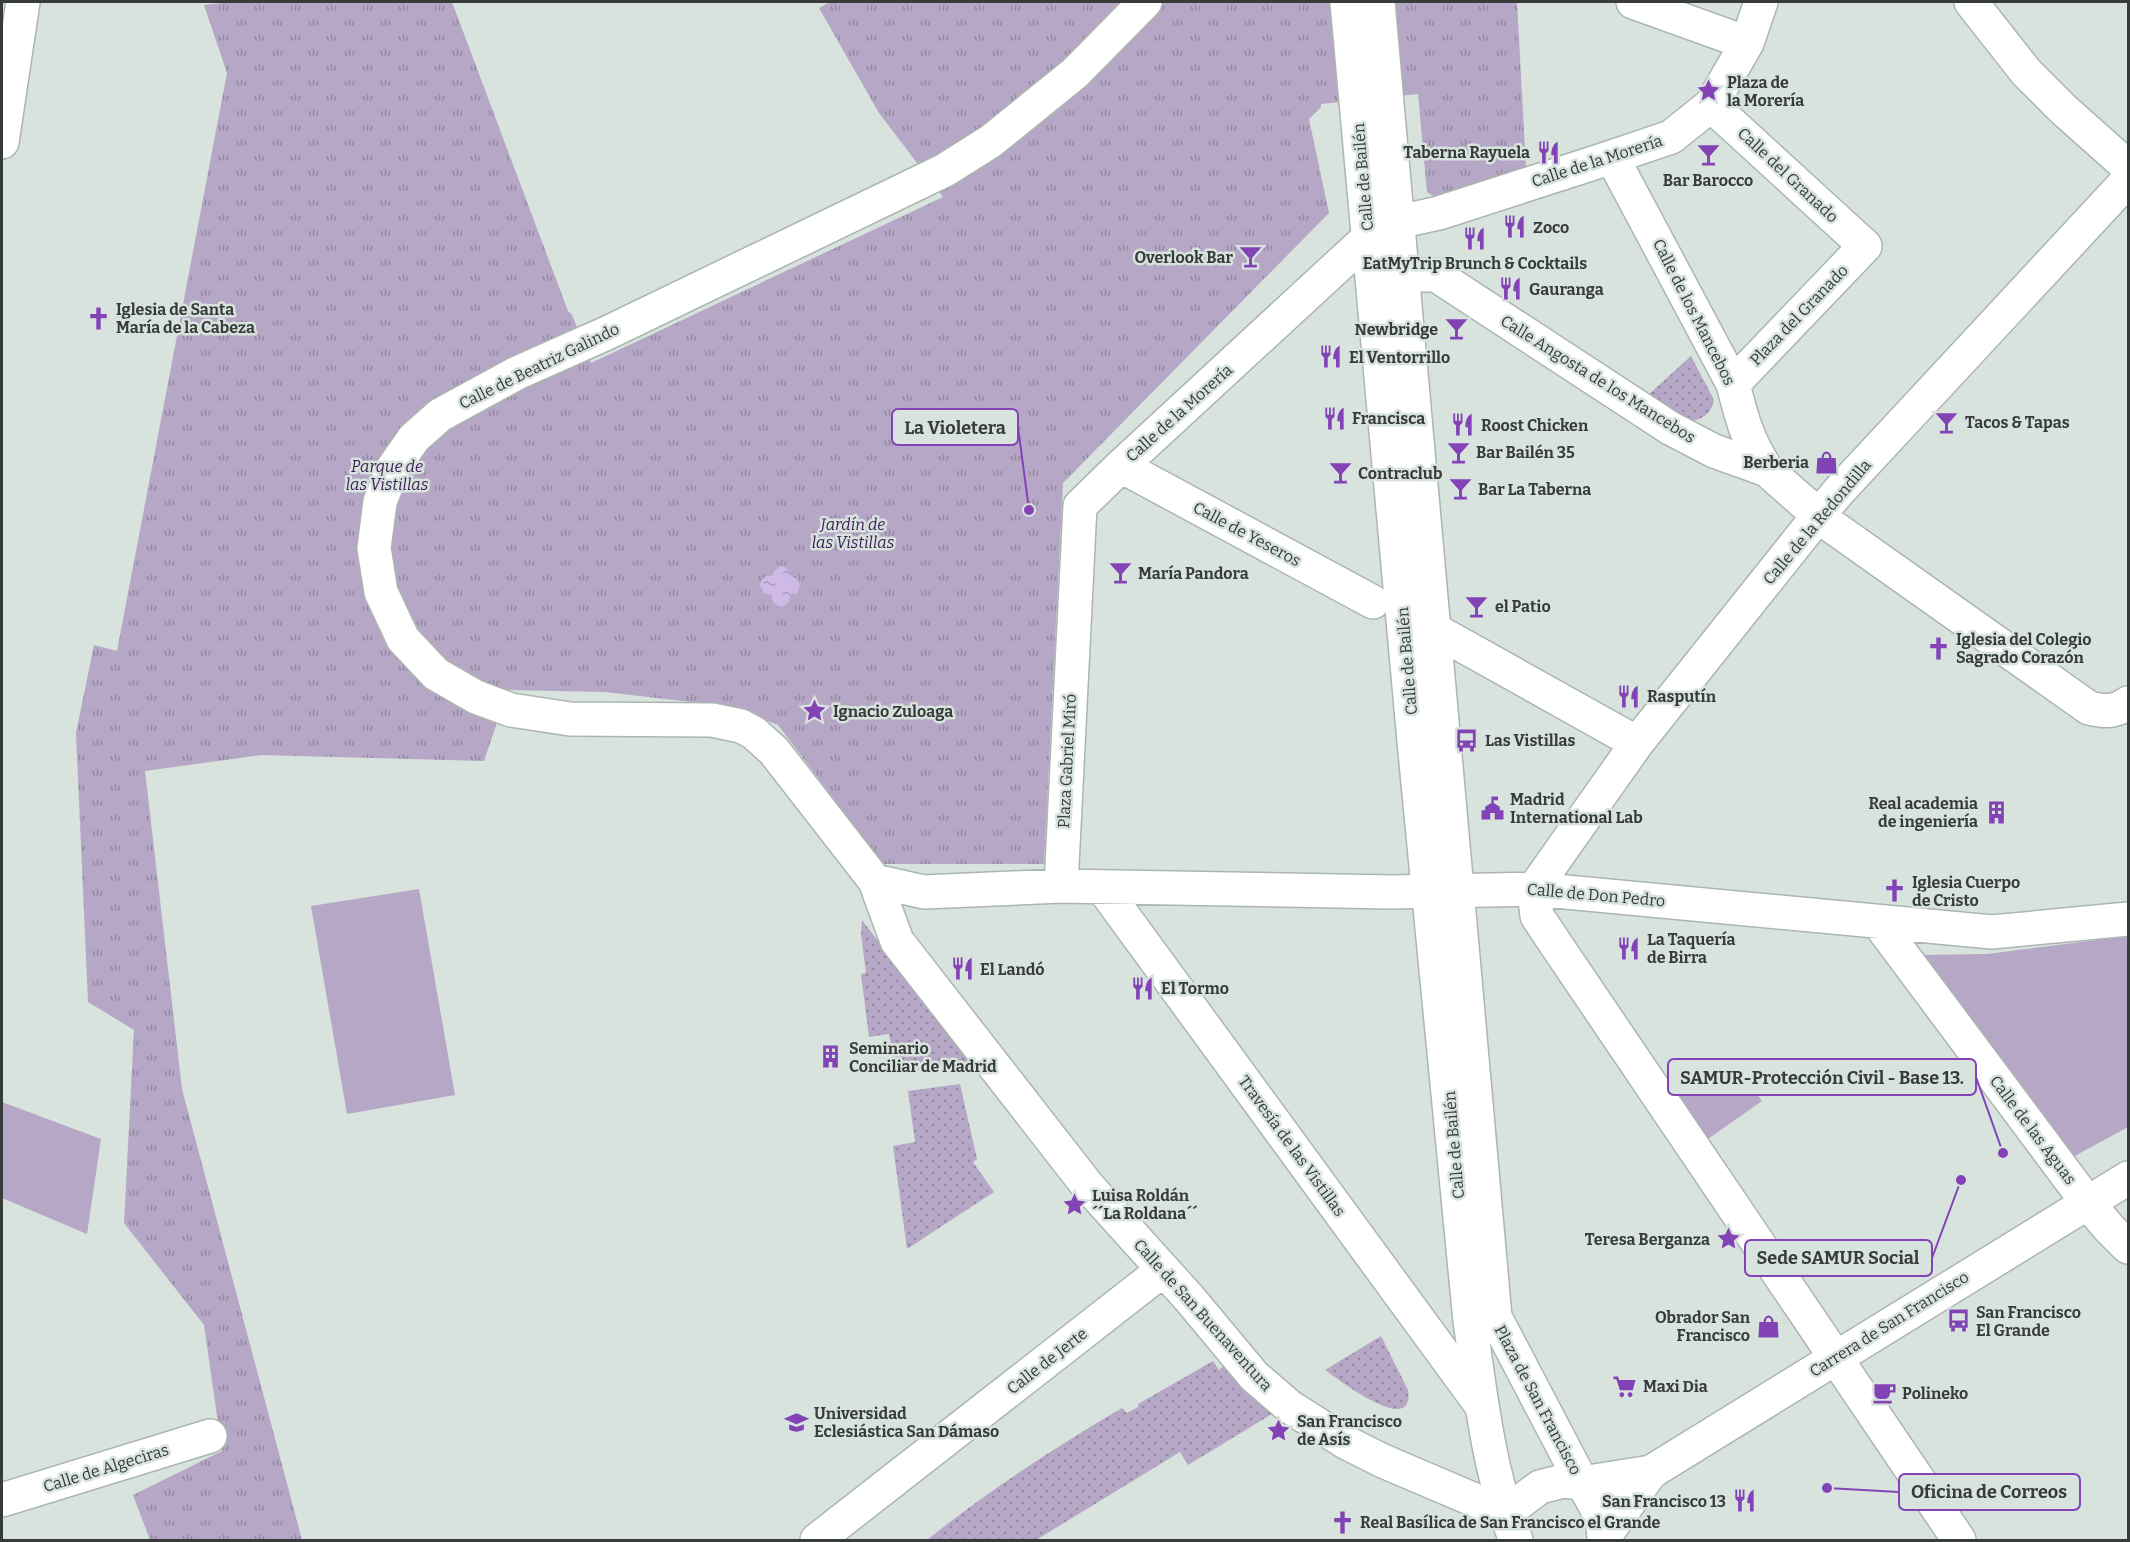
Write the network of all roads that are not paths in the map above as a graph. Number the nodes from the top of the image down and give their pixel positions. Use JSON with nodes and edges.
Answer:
{"nodes":[{"id":1,"x":22,"y":2,"type":"edge"},
{"id":2,"x":1145,"y":2,"type":"edge"},
{"id":3,"x":1347,"y":2,"type":"edge"},
{"id":4,"x":1378,"y":2,"type":"edge"},
{"id":5,"x":1633,"y":2,"type":"edge"},
{"id":6,"x":1761,"y":2,"type":"edge"},
{"id":7,"x":1971,"y":2,"type":"edge"},
{"id":8,"x":1747,"y":43,"type":"junction"},
{"id":9,"x":1372,"y":99,"type":"junction"},
{"id":10,"x":1711,"y":105,"type":"junction"},
{"id":11,"x":2,"y":142,"type":"edge"},
{"id":12,"x":1612,"y":158,"type":"junction"},
{"id":13,"x":2128,"y":167,"type":"edge"},
{"id":14,"x":2128,"y":180,"type":"edge"},
{"id":15,"x":1398,"y":222,"type":"junction"},
{"id":16,"x":1368,"y":238,"type":"junction"},
{"id":17,"x":1864,"y":246,"type":"joint"},
{"id":18,"x":1402,"y":275,"type":"junction"},
{"id":19,"x":1733,"y":384,"type":"junction"},
{"id":20,"x":1121,"y":466,"type":"junction"},
{"id":21,"x":1767,"y":470,"type":"junction"},
{"id":22,"x":1818,"y":516,"type":"junction"},
{"id":23,"x":1374,"y":602,"type":"dead end"},
{"id":24,"x":1433,"y":629,"type":"junction"},
{"id":25,"x":2128,"y":704,"type":"edge"},
{"id":26,"x":1637,"y":743,"type":"junction"},
{"id":27,"x":875,"y":881,"type":"junction"},
{"id":28,"x":1061,"y":886,"type":"junction"},
{"id":29,"x":1103,"y":888,"type":"junction"},
{"id":30,"x":1534,"y":889,"type":"junction"},
{"id":31,"x":1444,"y":890,"type":"junction"},
{"id":32,"x":2128,"y":919,"type":"edge"},
{"id":33,"x":1878,"y":922,"type":"junction"},
{"id":34,"x":2128,"y":1178,"type":"edge"},
{"id":35,"x":2087,"y":1203,"type":"junction"},
{"id":36,"x":2128,"y":1247,"type":"edge"},
{"id":37,"x":1163,"y":1270,"type":"junction"},
{"id":38,"x":1483,"y":1319,"type":"junction"},
{"id":39,"x":1836,"y":1358,"type":"junction"},
{"id":40,"x":1481,"y":1405,"type":"junction"},
{"id":41,"x":210,"y":1436,"type":"dead end"},
{"id":42,"x":1650,"y":1472,"type":"junction"},
{"id":43,"x":1582,"y":1483,"type":"junction"},
{"id":44,"x":2,"y":1500,"type":"edge"},
{"id":45,"x":1510,"y":1527,"type":"edge"},
{"id":46,"x":1604,"y":1538,"type":"edge"},
{"id":47,"x":818,"y":1540,"type":"edge"},
{"id":48,"x":1959,"y":1540,"type":"edge"}],
"edges":[{"from":1,"to":11,"type":"street"},
{"from":2,"to":27,"type":"street","name":"Calle de Beatriz Galindo"},
{"from":3,"to":9,"type":"street","name":"Calle de Bailén"},
{"from":4,"to":9,"type":"street","name":"Calle de Bailén"},
{"from":5,"to":8,"type":"street"},
{"from":6,"to":8,"type":"street","name":"Calle de la Morería"},
{"from":7,"to":13,"type":"street"},
{"from":8,"to":10,"type":"street","name":"Calle de la Morería"},
{"from":9,"to":15,"type":"street","name":"Calle de Bailén"},
{"from":9,"to":16,"type":"street","name":"Calle de Bailén"},
{"from":10,"to":12,"type":"street","name":"Calle de la Morería"},
{"from":10,"to":17,"type":"street","name":"Calle del Granado"},
{"from":12,"to":15,"type":"street","name":"Calle de la Morería"},
{"from":12,"to":19,"type":"street","name":"Calle de los Mancebos"},
{"from":14,"to":22,"type":"street","name":"Calle de la Redondilla"},
{"from":15,"to":18,"type":"street","name":"Calle de Bailén"},
{"from":16,"to":20,"type":"street","name":"Calle de la Morería"},
{"from":16,"to":31,"type":"street","name":"Calle de Bailén"},
{"from":17,"to":19,"type":"street","name":"Plaza del Granado"},
{"from":18,"to":21,"type":"street","name":"Calle Angosta de los Mancebos"},
{"from":18,"to":24,"type":"street","name":"Calle de Bailén"},
{"from":19,"to":21,"type":"street","name":"Calle de los Mancebos"},
{"from":20,"to":23,"type":"street","name":"Calle de Yeseros"},
{"from":20,"to":28,"type":"street","name":"Plaza Gabriel Miró"},
{"from":21,"to":22,"type":"street","name":"Calle Angosta de los Mancebos"},
{"from":22,"to":25,"type":"street"},
{"from":22,"to":26,"type":"street","name":"Calle de la Redondilla"},
{"from":24,"to":26,"type":"street"},
{"from":24,"to":31,"type":"street","name":"Calle de Bailén"},
{"from":26,"to":30,"type":"street","name":"Calle de la Redondilla"},
{"from":27,"to":28,"type":"street"},
{"from":27,"to":37,"type":"street","name":"Calle de San Buenaventura"},
{"from":28,"to":29,"type":"street","name":"Calle de Don Pedro"},
{"from":29,"to":31,"type":"street","name":"Calle de Don Pedro"},
{"from":29,"to":40,"type":"street","name":"Travesía de las Vistillas"},
{"from":30,"to":31,"type":"street","name":"Calle de Don Pedro"},
{"from":30,"to":33,"type":"street","name":"Calle de Don Pedro"},
{"from":30,"to":39,"type":"street"},
{"from":31,"to":38,"type":"street","name":"Calle de Bailén"},
{"from":32,"to":33,"type":"street","name":"Calle de Don Pedro"},
{"from":33,"to":35,"type":"street","name":"Calle de las Aguas"},
{"from":34,"to":35,"type":"street","name":"Carrera de San Francisco"},
{"from":35,"to":36,"type":"street","name":"Calle de las Aguas"},
{"from":35,"to":39,"type":"street","name":"Carrera de San Francisco"},
{"from":37,"to":45,"type":"street","name":"Calle de San Buenaventura"},
{"from":37,"to":47,"type":"street","name":"Calle de Jerte"},
{"from":38,"to":40,"type":"street","name":"Plaza de San Francisco"},
{"from":38,"to":43,"type":"street","name":"Plaza de San Francisco"},
{"from":39,"to":42,"type":"street","name":"Carrera de San Francisco"},
{"from":39,"to":48,"type":"street"},
{"from":40,"to":45,"type":"street","name":"Plaza de San Francisco"},
{"from":41,"to":44,"type":"street","name":"Calle de Algeciras"},
{"from":42,"to":43,"type":"street","name":"Carrera de San Francisco"},
{"from":42,"to":46,"type":"street","name":"Carrera de San Francisco"},
{"from":43,"to":45,"type":"street","name":"Plaza de San Francisco"},
{"from":43,"to":46,"type":"street","name":"Plaza de San Francisco"}]}
